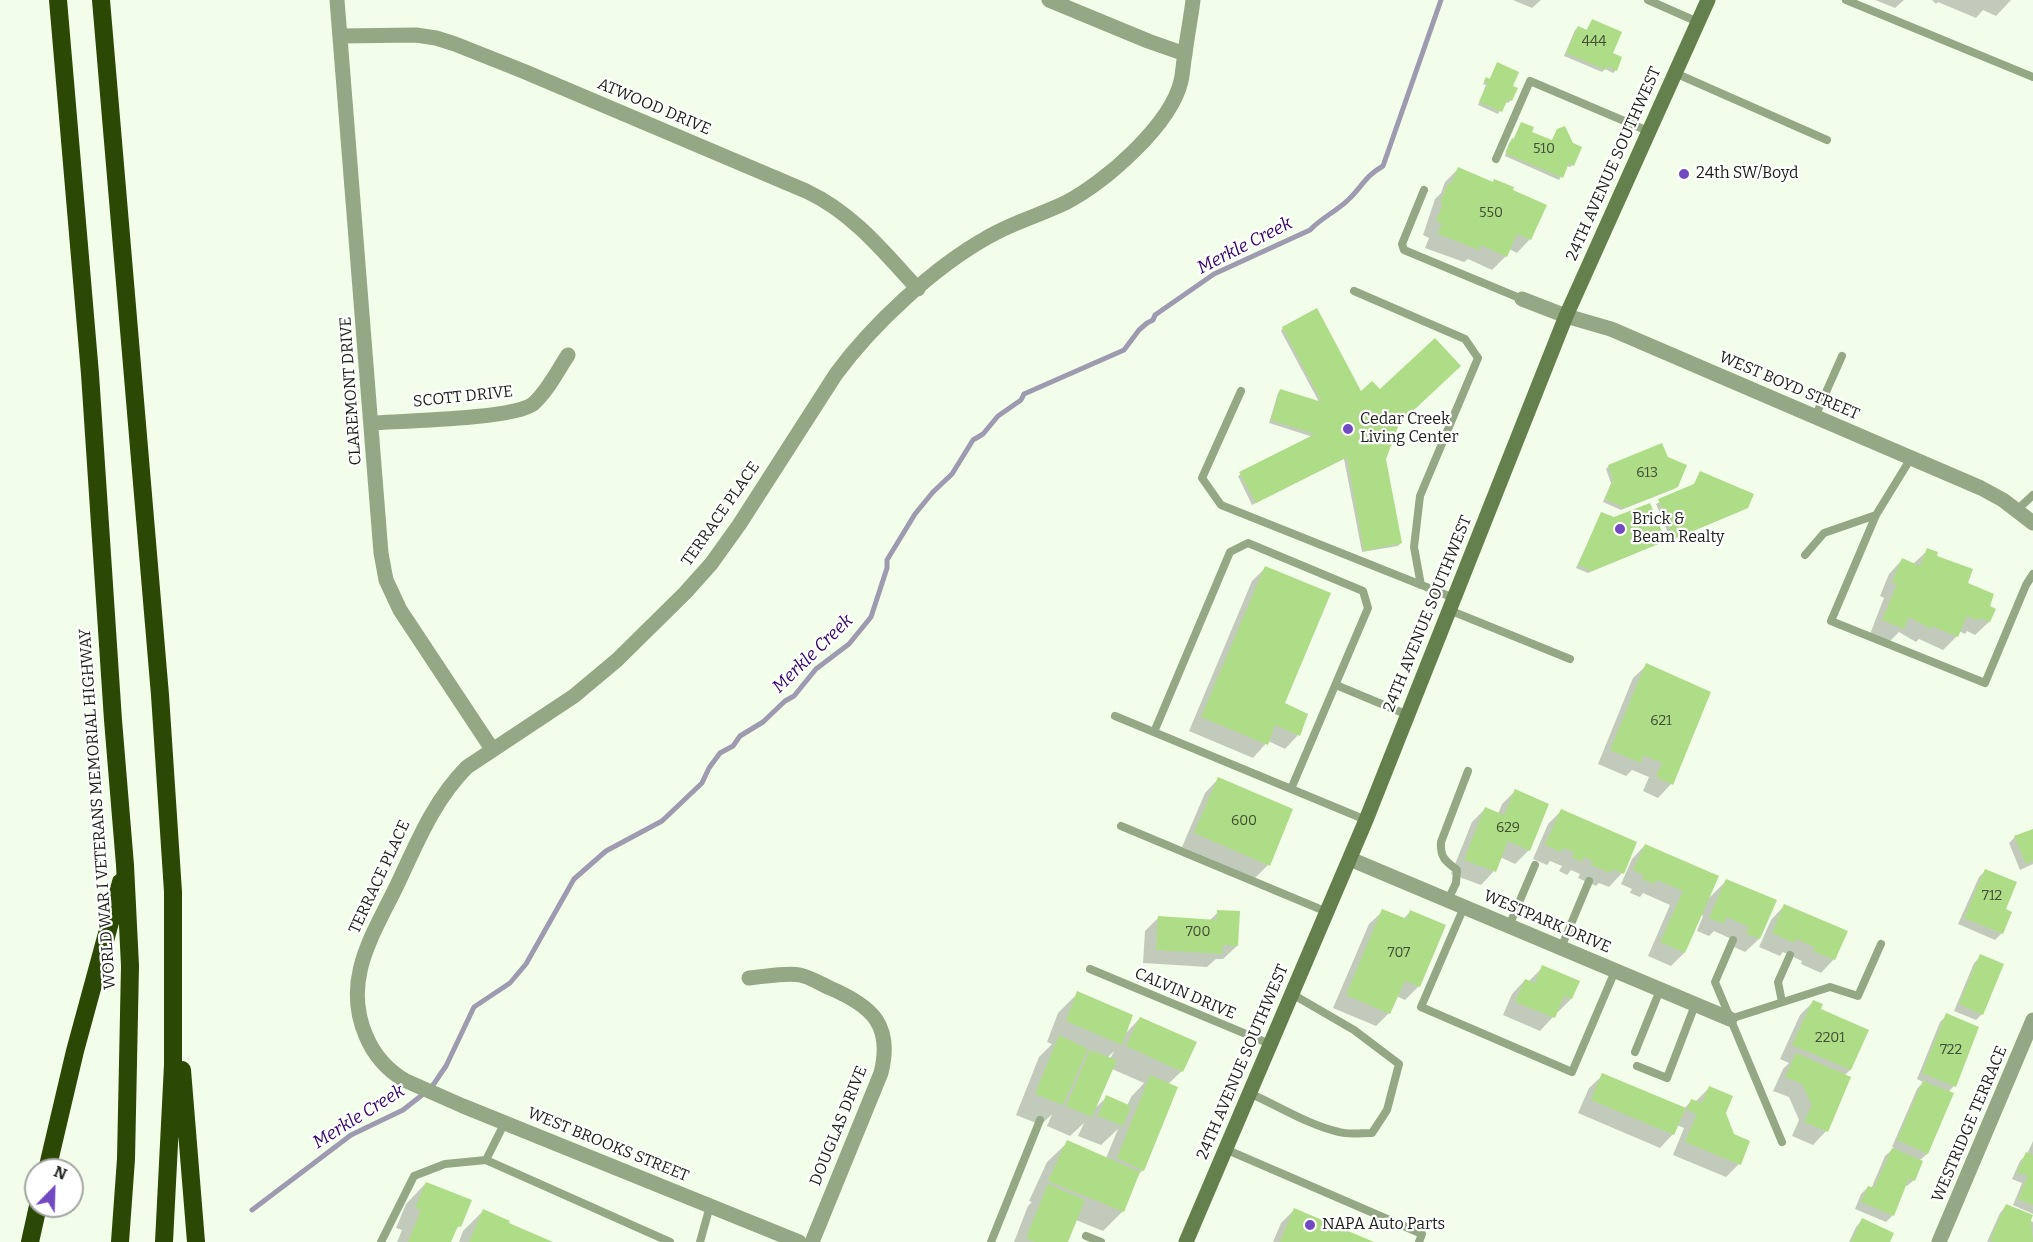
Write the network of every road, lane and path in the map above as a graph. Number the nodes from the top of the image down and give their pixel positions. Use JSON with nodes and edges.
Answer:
{"nodes":[{"id":1,"x":58,"y":0,"type":"edge"},
{"id":2,"x":101,"y":0,"type":"edge"},
{"id":3,"x":337,"y":0,"type":"edge"},
{"id":4,"x":1049,"y":0,"type":"edge"},
{"id":5,"x":1192,"y":0,"type":"edge"},
{"id":6,"x":1648,"y":0,"type":"edge"},
{"id":7,"x":1707,"y":0,"type":"edge"},
{"id":8,"x":1846,"y":0,"type":"edge"},
{"id":9,"x":1698,"y":22,"type":"junction"},
{"id":10,"x":341,"y":36,"type":"junction"},
{"id":11,"x":1185,"y":54,"type":"junction"},
{"id":12,"x":1675,"y":73,"type":"junction"},
{"id":13,"x":2033,"y":76,"type":"edge"},
{"id":14,"x":1648,"y":131,"type":"junction"},
{"id":15,"x":1827,"y":140,"type":"dead end"},
{"id":16,"x":1496,"y":159,"type":"dead end"},
{"id":17,"x":1424,"y":190,"type":"dead end"},
{"id":18,"x":918,"y":289,"type":"junction"},
{"id":19,"x":1354,"y":291,"type":"dead end"},
{"id":20,"x":1522,"y":299,"type":"joint"},
{"id":21,"x":1566,"y":316,"type":"junction"},
{"id":22,"x":568,"y":355,"type":"dead end"},
{"id":23,"x":1842,"y":356,"type":"dead end"},
{"id":24,"x":1241,"y":391,"type":"dead end"},
{"id":25,"x":1815,"y":417,"type":"junction"},
{"id":26,"x":372,"y":423,"type":"junction"},
{"id":27,"x":1911,"y":458,"type":"junction"},
{"id":28,"x":2033,"y":495,"type":"edge"},
{"id":29,"x":2017,"y":510,"type":"junction"},
{"id":30,"x":1876,"y":515,"type":"junction"},
{"id":31,"x":2033,"y":523,"type":"edge"},
{"id":32,"x":1805,"y":555,"type":"dead end"},
{"id":33,"x":2033,"y":574,"type":"edge"},
{"id":34,"x":1421,"y":585,"type":"junction"},
{"id":35,"x":1452,"y":604,"type":"junction"},
{"id":36,"x":1570,"y":659,"type":"dead end"},
{"id":37,"x":1336,"y":685,"type":"junction"},
{"id":38,"x":1408,"y":715,"type":"junction"},
{"id":39,"x":1115,"y":716,"type":"dead end"},
{"id":40,"x":1154,"y":732,"type":"junction"},
{"id":41,"x":492,"y":749,"type":"junction"},
{"id":42,"x":1468,"y":771,"type":"dead end"},
{"id":43,"x":1292,"y":789,"type":"junction"},
{"id":44,"x":1366,"y":820,"type":"junction"},
{"id":45,"x":1121,"y":826,"type":"dead end"},
{"id":46,"x":1350,"y":859,"type":"junction"},
{"id":47,"x":1535,"y":865,"type":"dead end"},
{"id":48,"x":125,"y":866,"type":"junction"},
{"id":49,"x":1589,"y":881,"type":"dead end"},
{"id":50,"x":1448,"y":900,"type":"junction"},
{"id":51,"x":1464,"y":907,"type":"junction"},
{"id":52,"x":1327,"y":912,"type":"junction"},
{"id":53,"x":1509,"y":926,"type":"junction"},
{"id":54,"x":1733,"y":940,"type":"dead end"},
{"id":55,"x":1881,"y":944,"type":"dead end"},
{"id":56,"x":1561,"y":948,"type":"junction"},
{"id":57,"x":1790,"y":955,"type":"dead end"},
{"id":58,"x":174,"y":962,"type":"junction"},
{"id":59,"x":1090,"y":969,"type":"dead end"},
{"id":60,"x":1615,"y":971,"type":"junction"},
{"id":61,"x":749,"y":978,"type":"dead end"},
{"id":62,"x":1660,"y":990,"type":"junction"},
{"id":63,"x":1292,"y":994,"type":"junction"},
{"id":64,"x":1782,"y":1002,"type":"junction"},
{"id":65,"x":1695,"y":1005,"type":"junction"},
{"id":66,"x":1730,"y":1019,"type":"junction"},
{"id":67,"x":2033,"y":1020,"type":"edge"},
{"id":68,"x":1270,"y":1044,"type":"junction"},
{"id":69,"x":1635,"y":1052,"type":"dead end"},
{"id":70,"x":1637,"y":1066,"type":"dead end"},
{"id":71,"x":404,"y":1080,"type":"joint"},
{"id":72,"x":1249,"y":1093,"type":"junction"},
{"id":73,"x":1040,"y":1120,"type":"dead end"},
{"id":74,"x":505,"y":1122,"type":"junction"},
{"id":75,"x":1782,"y":1142,"type":"dead end"},
{"id":76,"x":1226,"y":1149,"type":"junction"},
{"id":77,"x":50,"y":1158,"type":"edge"},
{"id":78,"x":486,"y":1160,"type":"junction"},
{"id":79,"x":710,"y":1206,"type":"junction"},
{"id":80,"x":35,"y":1218,"type":"edge"},
{"id":81,"x":1086,"y":1236,"type":"dead end"},
{"id":82,"x":30,"y":1242,"type":"edge"},
{"id":83,"x":120,"y":1242,"type":"edge"},
{"id":84,"x":164,"y":1242,"type":"edge"},
{"id":85,"x":196,"y":1242,"type":"edge"},
{"id":86,"x":381,"y":1242,"type":"edge"},
{"id":87,"x":670,"y":1242,"type":"edge"},
{"id":88,"x":700,"y":1242,"type":"edge"},
{"id":89,"x":799,"y":1242,"type":"edge"},
{"id":90,"x":812,"y":1242,"type":"edge"},
{"id":91,"x":991,"y":1242,"type":"edge"},
{"id":92,"x":1101,"y":1242,"type":"edge"},
{"id":93,"x":1186,"y":1242,"type":"edge"},
{"id":94,"x":1419,"y":1242,"type":"edge"},
{"id":95,"x":1939,"y":1242,"type":"edge"}],
"edges":[{"from":1,"to":48,"type":"highway","name":"WORLD WAR I VETERANS MEMORIAL HIGHWAY"},
{"from":2,"to":58,"type":"highway"},
{"from":3,"to":10,"type":"street","name":"CLAREMONT DRIVE"},
{"from":4,"to":11,"type":"street"},
{"from":5,"to":11,"type":"street","name":"TERRACE PLACE"},
{"from":6,"to":9,"type":"lane"},
{"from":7,"to":9,"type":"main road","name":"24TH AVENUE SOUTHWEST"},
{"from":8,"to":13,"type":"lane"},
{"from":9,"to":12,"type":"main road","name":"24TH AVENUE SOUTHWEST"},
{"from":10,"to":18,"type":"street","name":"ATWOOD DRIVE"},
{"from":10,"to":26,"type":"street","name":"CLAREMONT DRIVE"},
{"from":11,"to":18,"type":"street","name":"TERRACE PLACE"},
{"from":12,"to":14,"type":"main road","name":"24TH AVENUE SOUTHWEST"},
{"from":12,"to":15,"type":"lane"},
{"from":14,"to":16,"type":"lane"},
{"from":14,"to":21,"type":"main road","name":"24TH AVENUE SOUTHWEST"},
{"from":17,"to":20,"type":"lane"},
{"from":18,"to":41,"type":"street","name":"TERRACE PLACE"},
{"from":19,"to":34,"type":"lane"},
{"from":20,"to":21,"type":"street","name":"WEST BOYD STREET"},
{"from":21,"to":25,"type":"street","name":"WEST BOYD STREET"},
{"from":21,"to":35,"type":"main road","name":"24TH AVENUE SOUTHWEST"},
{"from":22,"to":26,"type":"street","name":"SCOTT DRIVE"},
{"from":23,"to":25,"type":"lane"},
{"from":24,"to":34,"type":"lane"},
{"from":25,"to":27,"type":"street","name":"WEST BOYD STREET"},
{"from":26,"to":41,"type":"street","name":"CLAREMONT DRIVE"},
{"from":27,"to":29,"type":"street","name":"WEST BOYD STREET"},
{"from":27,"to":30,"type":"lane"},
{"from":28,"to":29,"type":"lane"},
{"from":29,"to":31,"type":"street","name":"WEST BOYD STREET"},
{"from":30,"to":32,"type":"lane"},
{"from":30,"to":33,"type":"lane"},
{"from":34,"to":35,"type":"lane"},
{"from":35,"to":36,"type":"lane"},
{"from":35,"to":38,"type":"main road","name":"24TH AVENUE SOUTHWEST"},
{"from":37,"to":38,"type":"lane"},
{"from":37,"to":40,"type":"lane"},
{"from":37,"to":43,"type":"lane"},
{"from":38,"to":44,"type":"main road","name":"24TH AVENUE SOUTHWEST"},
{"from":39,"to":40,"type":"lane"},
{"from":40,"to":43,"type":"lane"},
{"from":41,"to":71,"type":"street","name":"TERRACE PLACE"},
{"from":42,"to":50,"type":"lane"},
{"from":43,"to":44,"type":"lane"},
{"from":44,"to":46,"type":"main road","name":"24TH AVENUE SOUTHWEST"},
{"from":45,"to":52,"type":"lane"},
{"from":46,"to":50,"type":"street","name":"WESTPARK DRIVE"},
{"from":46,"to":52,"type":"main road","name":"24TH AVENUE SOUTHWEST"},
{"from":47,"to":53,"type":"lane"},
{"from":48,"to":77,"type":"highway"},
{"from":48,"to":83,"type":"highway","name":"WORLD WAR I VETERANS MEMORIAL HIGHWAY"},
{"from":49,"to":56,"type":"lane"},
{"from":50,"to":51,"type":"street","name":"WESTPARK DRIVE"},
{"from":51,"to":53,"type":"street","name":"WESTPARK DRIVE"},
{"from":51,"to":60,"type":"lane"},
{"from":52,"to":63,"type":"main road","name":"24TH AVENUE SOUTHWEST"},
{"from":53,"to":56,"type":"street","name":"WESTPARK DRIVE"},
{"from":54,"to":66,"type":"lane"},
{"from":55,"to":64,"type":"lane"},
{"from":56,"to":60,"type":"street","name":"WESTPARK DRIVE"},
{"from":57,"to":64,"type":"lane"},
{"from":58,"to":84,"type":"highway"},
{"from":58,"to":85,"type":"highway"},
{"from":59,"to":68,"type":"lane","name":"CALVIN DRIVE"},
{"from":60,"to":62,"type":"street","name":"WESTPARK DRIVE"},
{"from":61,"to":90,"type":"street","name":"DOUGLAS DRIVE"},
{"from":62,"to":65,"type":"street","name":"WESTPARK DRIVE"},
{"from":62,"to":69,"type":"lane"},
{"from":63,"to":68,"type":"main road","name":"24TH AVENUE SOUTHWEST"},
{"from":63,"to":72,"type":"lane"},
{"from":64,"to":66,"type":"lane"},
{"from":65,"to":66,"type":"street","name":"WESTPARK DRIVE"},
{"from":65,"to":70,"type":"lane"},
{"from":66,"to":75,"type":"lane"},
{"from":67,"to":95,"type":"street","name":"WESTRIDGE TERRACE"},
{"from":68,"to":72,"type":"main road","name":"24TH AVENUE SOUTHWEST"},
{"from":71,"to":74,"type":"street","name":"WEST BROOKS STREET"},
{"from":72,"to":76,"type":"main road","name":"24TH AVENUE SOUTHWEST"},
{"from":73,"to":91,"type":"lane"},
{"from":74,"to":78,"type":"lane"},
{"from":74,"to":79,"type":"street","name":"WEST BROOKS STREET"},
{"from":76,"to":93,"type":"main road","name":"24TH AVENUE SOUTHWEST"},
{"from":76,"to":94,"type":"lane"},
{"from":78,"to":86,"type":"lane"},
{"from":78,"to":87,"type":"lane"},
{"from":79,"to":88,"type":"lane"},
{"from":79,"to":89,"type":"street","name":"WEST BROOKS STREET"},
{"from":80,"to":82,"type":"highway"},
{"from":81,"to":92,"type":"lane"}]}
